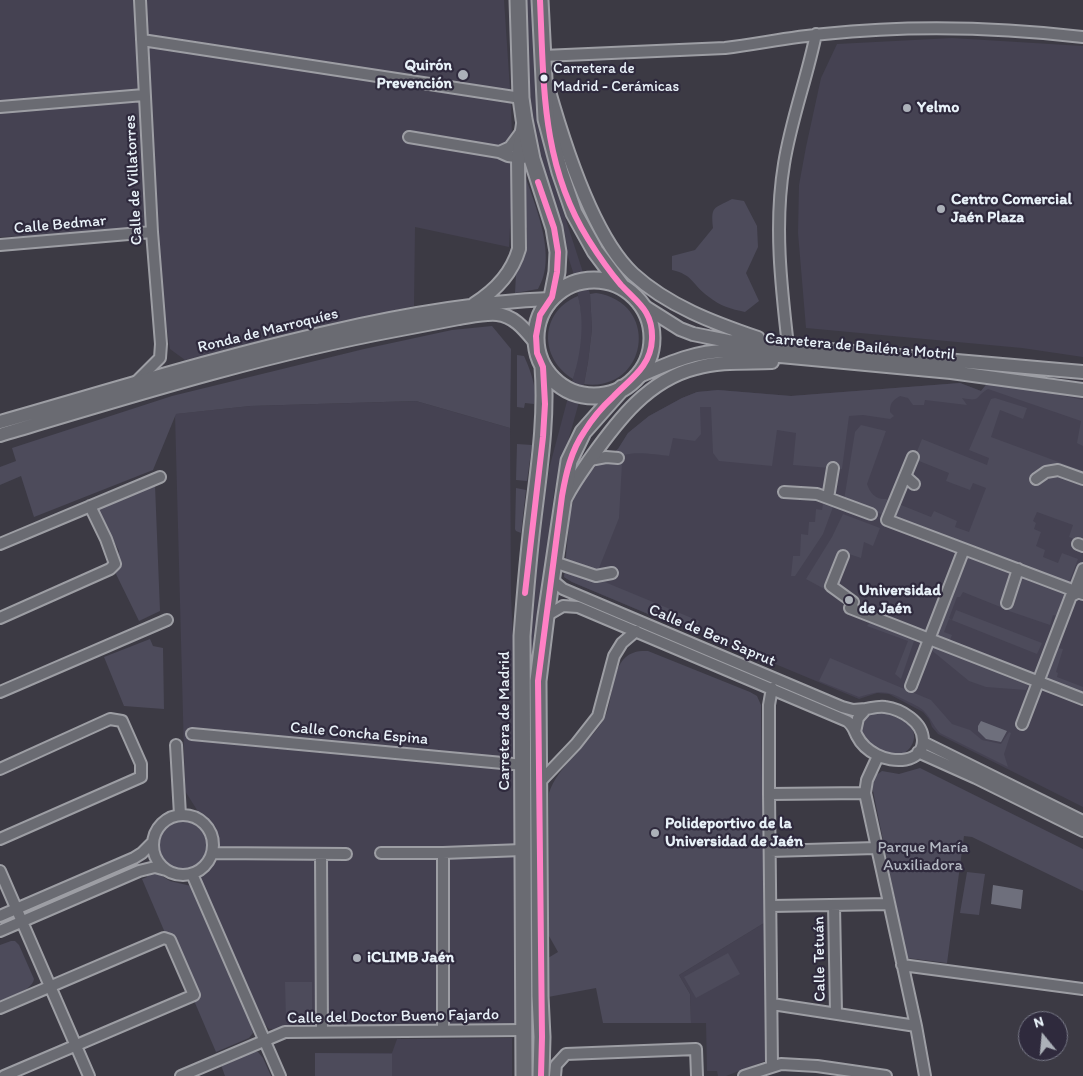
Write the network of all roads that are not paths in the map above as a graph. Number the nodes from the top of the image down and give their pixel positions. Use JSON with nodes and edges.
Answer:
{"nodes":[{"id":1,"x":140,"y":0,"type":"edge"},
{"id":2,"x":518,"y":0,"type":"edge"},
{"id":3,"x":540,"y":0,"type":"edge"},
{"id":4,"x":816,"y":34,"type":"junction"},
{"id":5,"x":1083,"y":37,"type":"edge"},
{"id":6,"x":142,"y":40,"type":"junction"},
{"id":7,"x":543,"y":56,"type":"junction"},
{"id":8,"x":544,"y":73,"type":"junction"},
{"id":9,"x":144,"y":95,"type":"junction"},
{"id":10,"x":521,"y":98,"type":"junction"},
{"id":11,"x":0,"y":108,"type":"edge"},
{"id":12,"x":523,"y":125,"type":"junction"},
{"id":13,"x":409,"y":137,"type":"dead end"},
{"id":14,"x":499,"y":152,"type":"junction"},
{"id":15,"x":525,"y":158,"type":"junction"},
{"id":16,"x":152,"y":232,"type":"junction"},
{"id":17,"x":0,"y":245,"type":"edge"},
{"id":18,"x":622,"y":287,"type":"junction"},
{"id":19,"x":551,"y":298,"type":"junction"},
{"id":20,"x":474,"y":304,"type":"junction"},
{"id":21,"x":642,"y":305,"type":"junction"},
{"id":22,"x":536,"y":343,"type":"junction"},
{"id":23,"x":772,"y":344,"type":"junction"},
{"id":24,"x":788,"y":346,"type":"junction"},
{"id":25,"x":160,"y":358,"type":"junction"},
{"id":26,"x":811,"y":358,"type":"junction"},
{"id":27,"x":543,"y":367,"type":"junction"},
{"id":28,"x":182,"y":370,"type":"junction"},
{"id":29,"x":1083,"y":372,"type":"edge"},
{"id":30,"x":637,"y":376,"type":"junction"},
{"id":31,"x":136,"y":383,"type":"junction"},
{"id":32,"x":622,"y":388,"type":"junction"},
{"id":33,"x":1083,"y":390,"type":"edge"},
{"id":34,"x":0,"y":422,"type":"edge"},
{"id":35,"x":0,"y":435,"type":"edge"},
{"id":36,"x":602,"y":442,"type":"junction"},
{"id":37,"x":913,"y":457,"type":"dead end"},
{"id":38,"x":590,"y":460,"type":"junction"},
{"id":39,"x":833,"y":468,"type":"dead end"},
{"id":40,"x":905,"y":476,"type":"junction"},
{"id":41,"x":160,"y":477,"type":"dead end"},
{"id":42,"x":1036,"y":479,"type":"dead end"},
{"id":43,"x":1083,"y":479,"type":"edge"},
{"id":44,"x":914,"y":484,"type":"dead end"},
{"id":45,"x":784,"y":492,"type":"dead end"},
{"id":46,"x":828,"y":498,"type":"junction"},
{"id":47,"x":90,"y":506,"type":"junction"},
{"id":48,"x":561,"y":506,"type":"junction"},
{"id":49,"x":876,"y":516,"type":"dead end"},
{"id":50,"x":0,"y":544,"type":"edge"},
{"id":51,"x":964,"y":549,"type":"junction"},
{"id":52,"x":843,"y":556,"type":"dead end"},
{"id":53,"x":560,"y":564,"type":"dead end"},
{"id":54,"x":1018,"y":569,"type":"junction"},
{"id":55,"x":1083,"y":569,"type":"edge"},
{"id":56,"x":612,"y":573,"type":"dead end"},
{"id":57,"x":551,"y":579,"type":"junction"},
{"id":58,"x":1083,"y":582,"type":"edge"},
{"id":59,"x":1079,"y":592,"type":"edge"},
{"id":60,"x":1007,"y":604,"type":"dead end"},
{"id":61,"x":546,"y":616,"type":"junction"},
{"id":62,"x":0,"y":618,"type":"edge"},
{"id":63,"x":167,"y":620,"type":"dead end"},
{"id":64,"x":636,"y":630,"type":"junction"},
{"id":65,"x":930,"y":638,"type":"junction"},
{"id":66,"x":1039,"y":682,"type":"junction"},
{"id":67,"x":911,"y":686,"type":"dead end"},
{"id":68,"x":772,"y":688,"type":"junction"},
{"id":69,"x":0,"y":692,"type":"edge"},
{"id":70,"x":1083,"y":699,"type":"edge"},
{"id":71,"x":866,"y":709,"type":"junction"},
{"id":72,"x":1022,"y":724,"type":"dead end"},
{"id":73,"x":856,"y":732,"type":"junction"},
{"id":74,"x":192,"y":734,"type":"dead end"},
{"id":75,"x":923,"y":742,"type":"junction"},
{"id":76,"x":176,"y":745,"type":"dead end"},
{"id":77,"x":918,"y":752,"type":"junction"},
{"id":78,"x":878,"y":756,"type":"junction"},
{"id":79,"x":524,"y":764,"type":"junction"},
{"id":80,"x":0,"y":769,"type":"edge"},
{"id":81,"x":538,"y":784,"type":"junction"},
{"id":82,"x":865,"y":793,"type":"junction"},
{"id":83,"x":768,"y":794,"type":"junction"},
{"id":84,"x":180,"y":815,"type":"junction"},
{"id":85,"x":1083,"y":821,"type":"edge"},
{"id":86,"x":1083,"y":831,"type":"edge"},
{"id":87,"x":0,"y":840,"type":"edge"},
{"id":88,"x":153,"y":842,"type":"junction"},
{"id":89,"x":876,"y":848,"type":"junction"},
{"id":90,"x":522,"y":850,"type":"junction"},
{"id":91,"x":770,"y":851,"type":"junction"},
{"id":92,"x":212,"y":853,"type":"junction"},
{"id":93,"x":381,"y":853,"type":"dead end"},
{"id":94,"x":443,"y":853,"type":"junction"},
{"id":95,"x":321,"y":854,"type":"junction"},
{"id":96,"x":346,"y":854,"type":"dead end"},
{"id":97,"x":166,"y":870,"type":"junction"},
{"id":98,"x":0,"y":871,"type":"edge"},
{"id":99,"x":192,"y":874,"type":"junction"},
{"id":100,"x":889,"y":904,"type":"junction"},
{"id":101,"x":834,"y":905,"type":"junction"},
{"id":102,"x":771,"y":906,"type":"junction"},
{"id":103,"x":16,"y":908,"type":"junction"},
{"id":104,"x":0,"y":916,"type":"edge"},
{"id":105,"x":22,"y":922,"type":"junction"},
{"id":106,"x":0,"y":931,"type":"edge"},
{"id":107,"x":902,"y":965,"type":"junction"},
{"id":108,"x":50,"y":986,"type":"junction"},
{"id":109,"x":1083,"y":990,"type":"edge"},
{"id":110,"x":772,"y":1004,"type":"junction"},
{"id":111,"x":0,"y":1008,"type":"edge"},
{"id":112,"x":836,"y":1013,"type":"junction"},
{"id":113,"x":916,"y":1026,"type":"junction"},
{"id":114,"x":443,"y":1030,"type":"junction"},
{"id":115,"x":524,"y":1030,"type":"junction"},
{"id":116,"x":322,"y":1031,"type":"junction"},
{"id":117,"x":264,"y":1040,"type":"junction"},
{"id":118,"x":76,"y":1046,"type":"junction"},
{"id":119,"x":772,"y":1065,"type":"junction"},
{"id":120,"x":4,"y":1076,"type":"edge"},
{"id":121,"x":88,"y":1076,"type":"edge"},
{"id":122,"x":181,"y":1076,"type":"edge"},
{"id":123,"x":280,"y":1076,"type":"edge"},
{"id":124,"x":524,"y":1076,"type":"edge"},
{"id":125,"x":541,"y":1076,"type":"edge"},
{"id":126,"x":555,"y":1076,"type":"edge"},
{"id":127,"x":697,"y":1076,"type":"edge"},
{"id":128,"x":744,"y":1076,"type":"edge"},
{"id":129,"x":886,"y":1076,"type":"edge"},
{"id":130,"x":925,"y":1076,"type":"edge"}],
"edges":[{"from":1,"to":6,"type":"street","name":"Calle de Villatorres"},
{"from":2,"to":10,"type":"highway"},
{"from":3,"to":7,"type":"highway"},
{"from":4,"to":5,"type":"street"},
{"from":4,"to":7,"type":"street"},
{"from":4,"to":24,"type":"street"},
{"from":6,"to":9,"type":"street","name":"Calle de Villatorres"},
{"from":6,"to":10,"type":"street"},
{"from":7,"to":8,"type":"highway"},
{"from":8,"to":18,"type":"highway"},
{"from":8,"to":23,"type":"main road"},
{"from":9,"to":11,"type":"street"},
{"from":9,"to":16,"type":"street","name":"Calle de Villatorres"},
{"from":10,"to":12,"type":"highway"},
{"from":12,"to":14,"type":"street"},
{"from":12,"to":15,"type":"highway"},
{"from":13,"to":14,"type":"street"},
{"from":14,"to":15,"type":"street"},
{"from":15,"to":19,"type":"highway"},
{"from":15,"to":20,"type":"main road"},
{"from":16,"to":17,"type":"street","name":"Calle Bedmar"},
{"from":16,"to":25,"type":"street","name":"Calle de Villatorres"},
{"from":18,"to":19,"type":"highway"},
{"from":18,"to":21,"type":"highway"},
{"from":19,"to":20,"type":"main road","name":"Ronda de Marroquíes"},
{"from":19,"to":22,"type":"highway"},
{"from":20,"to":28,"type":"main road","name":"Ronda de Marroquíes"},
{"from":21,"to":23,"type":"main road","name":"Carretera de Bailén a Motril"},
{"from":21,"to":30,"type":"highway"},
{"from":22,"to":27,"type":"highway"},
{"from":22,"to":35,"type":"main road","name":"Ronda de Marroquíes"},
{"from":23,"to":24,"type":"main road","name":"Carretera de Bailén a Motril"},
{"from":24,"to":29,"type":"main road","name":"Carretera de Bailén a Motril"},
{"from":25,"to":28,"type":"street"},
{"from":25,"to":31,"type":"street"},
{"from":26,"to":30,"type":"main road","name":"Carretera de Bailén a Motril"},
{"from":26,"to":33,"type":"main road","name":"Carretera de Bailén a Motril"},
{"from":26,"to":36,"type":"main road"},
{"from":27,"to":32,"type":"highway"},
{"from":27,"to":79,"type":"highway","name":"Carretera de Madrid"},
{"from":28,"to":31,"type":"main road","name":"Ronda de Marroquíes"},
{"from":30,"to":32,"type":"highway"},
{"from":31,"to":34,"type":"main road","name":"Ronda de Marroquíes"},
{"from":32,"to":48,"type":"highway","name":"Carretera de Madrid"},
{"from":36,"to":38,"type":"main road"},
{"from":36,"to":38,"type":"street"},
{"from":37,"to":40,"type":"street"},
{"from":38,"to":48,"type":"main road"},
{"from":39,"to":46,"type":"street"},
{"from":40,"to":44,"type":"street"},
{"from":40,"to":51,"type":"street"},
{"from":41,"to":47,"type":"street"},
{"from":42,"to":43,"type":"street"},
{"from":45,"to":46,"type":"street"},
{"from":46,"to":49,"type":"street"},
{"from":47,"to":50,"type":"street"},
{"from":47,"to":62,"type":"street"},
{"from":48,"to":57,"type":"highway","name":"Carretera de Madrid"},
{"from":51,"to":54,"type":"street"},
{"from":51,"to":65,"type":"street"},
{"from":52,"to":65,"type":"street"},
{"from":53,"to":56,"type":"street"},
{"from":54,"to":59,"type":"street"},
{"from":54,"to":60,"type":"street"},
{"from":55,"to":59,"type":"street"},
{"from":57,"to":61,"type":"highway","name":"Carretera de Madrid"},
{"from":57,"to":71,"type":"street","name":"Calle de Ben Saprut"},
{"from":58,"to":59,"type":"street"},
{"from":59,"to":66,"type":"street"},
{"from":61,"to":64,"type":"street","name":"Calle de Ben Saprut"},
{"from":61,"to":81,"type":"highway","name":"Carretera de Madrid"},
{"from":63,"to":69,"type":"street"},
{"from":64,"to":68,"type":"street","name":"Calle de Ben Saprut"},
{"from":64,"to":81,"type":"street","name":"Calle de Ben Saprut"},
{"from":65,"to":66,"type":"street"},
{"from":65,"to":67,"type":"street"},
{"from":66,"to":70,"type":"street"},
{"from":66,"to":72,"type":"street"},
{"from":68,"to":73,"type":"street","name":"Calle de Ben Saprut"},
{"from":68,"to":83,"type":"street"},
{"from":71,"to":73,"type":"street"},
{"from":71,"to":75,"type":"street"},
{"from":73,"to":78,"type":"street"},
{"from":74,"to":79,"type":"street","name":"Calle Concha Espina"},
{"from":75,"to":77,"type":"street"},
{"from":75,"to":85,"type":"street"},
{"from":76,"to":84,"type":"street"},
{"from":77,"to":78,"type":"street"},
{"from":77,"to":86,"type":"street"},
{"from":78,"to":82,"type":"street"},
{"from":79,"to":90,"type":"highway","name":"Carretera de Madrid"},
{"from":80,"to":87,"type":"street"},
{"from":81,"to":125,"type":"highway","name":"Carretera de Madrid"},
{"from":82,"to":83,"type":"street"},
{"from":82,"to":89,"type":"street"},
{"from":83,"to":91,"type":"street"},
{"from":84,"to":88,"type":"street"},
{"from":84,"to":92,"type":"street"},
{"from":88,"to":97,"type":"street"},
{"from":88,"to":103,"type":"street"},
{"from":89,"to":91,"type":"street"},
{"from":89,"to":100,"type":"street"},
{"from":90,"to":94,"type":"street"},
{"from":90,"to":115,"type":"highway","name":"Carretera de Madrid"},
{"from":91,"to":102,"type":"street"},
{"from":92,"to":95,"type":"street"},
{"from":92,"to":99,"type":"street"},
{"from":93,"to":94,"type":"street"},
{"from":94,"to":114,"type":"street"},
{"from":95,"to":96,"type":"street"},
{"from":95,"to":116,"type":"street"},
{"from":97,"to":99,"type":"street"},
{"from":97,"to":105,"type":"street"},
{"from":98,"to":103,"type":"street"},
{"from":99,"to":117,"type":"street"},
{"from":100,"to":101,"type":"street"},
{"from":100,"to":107,"type":"street"},
{"from":101,"to":102,"type":"street"},
{"from":101,"to":112,"type":"street","name":"Calle Tetuán"},
{"from":102,"to":110,"type":"street"},
{"from":103,"to":104,"type":"street"},
{"from":103,"to":105,"type":"street"},
{"from":105,"to":106,"type":"street"},
{"from":105,"to":108,"type":"street"},
{"from":107,"to":109,"type":"street"},
{"from":107,"to":113,"type":"street"},
{"from":108,"to":111,"type":"street"},
{"from":108,"to":118,"type":"street"},
{"from":108,"to":118,"type":"street"},
{"from":110,"to":112,"type":"street"},
{"from":110,"to":119,"type":"street"},
{"from":112,"to":113,"type":"street"},
{"from":113,"to":130,"type":"street"},
{"from":114,"to":115,"type":"street","name":"Calle del Doctor Bueno Fajardo"},
{"from":114,"to":116,"type":"street","name":"Calle del Doctor Bueno Fajardo"},
{"from":115,"to":124,"type":"highway","name":"Carretera de Madrid"},
{"from":116,"to":117,"type":"street","name":"Calle del Doctor Bueno Fajardo"},
{"from":117,"to":122,"type":"street","name":"Calle del Doctor Bueno Fajardo"},
{"from":117,"to":123,"type":"street"},
{"from":118,"to":120,"type":"street"},
{"from":118,"to":121,"type":"street"},
{"from":119,"to":128,"type":"street"},
{"from":119,"to":129,"type":"street"},
{"from":126,"to":127,"type":"street"}]}
